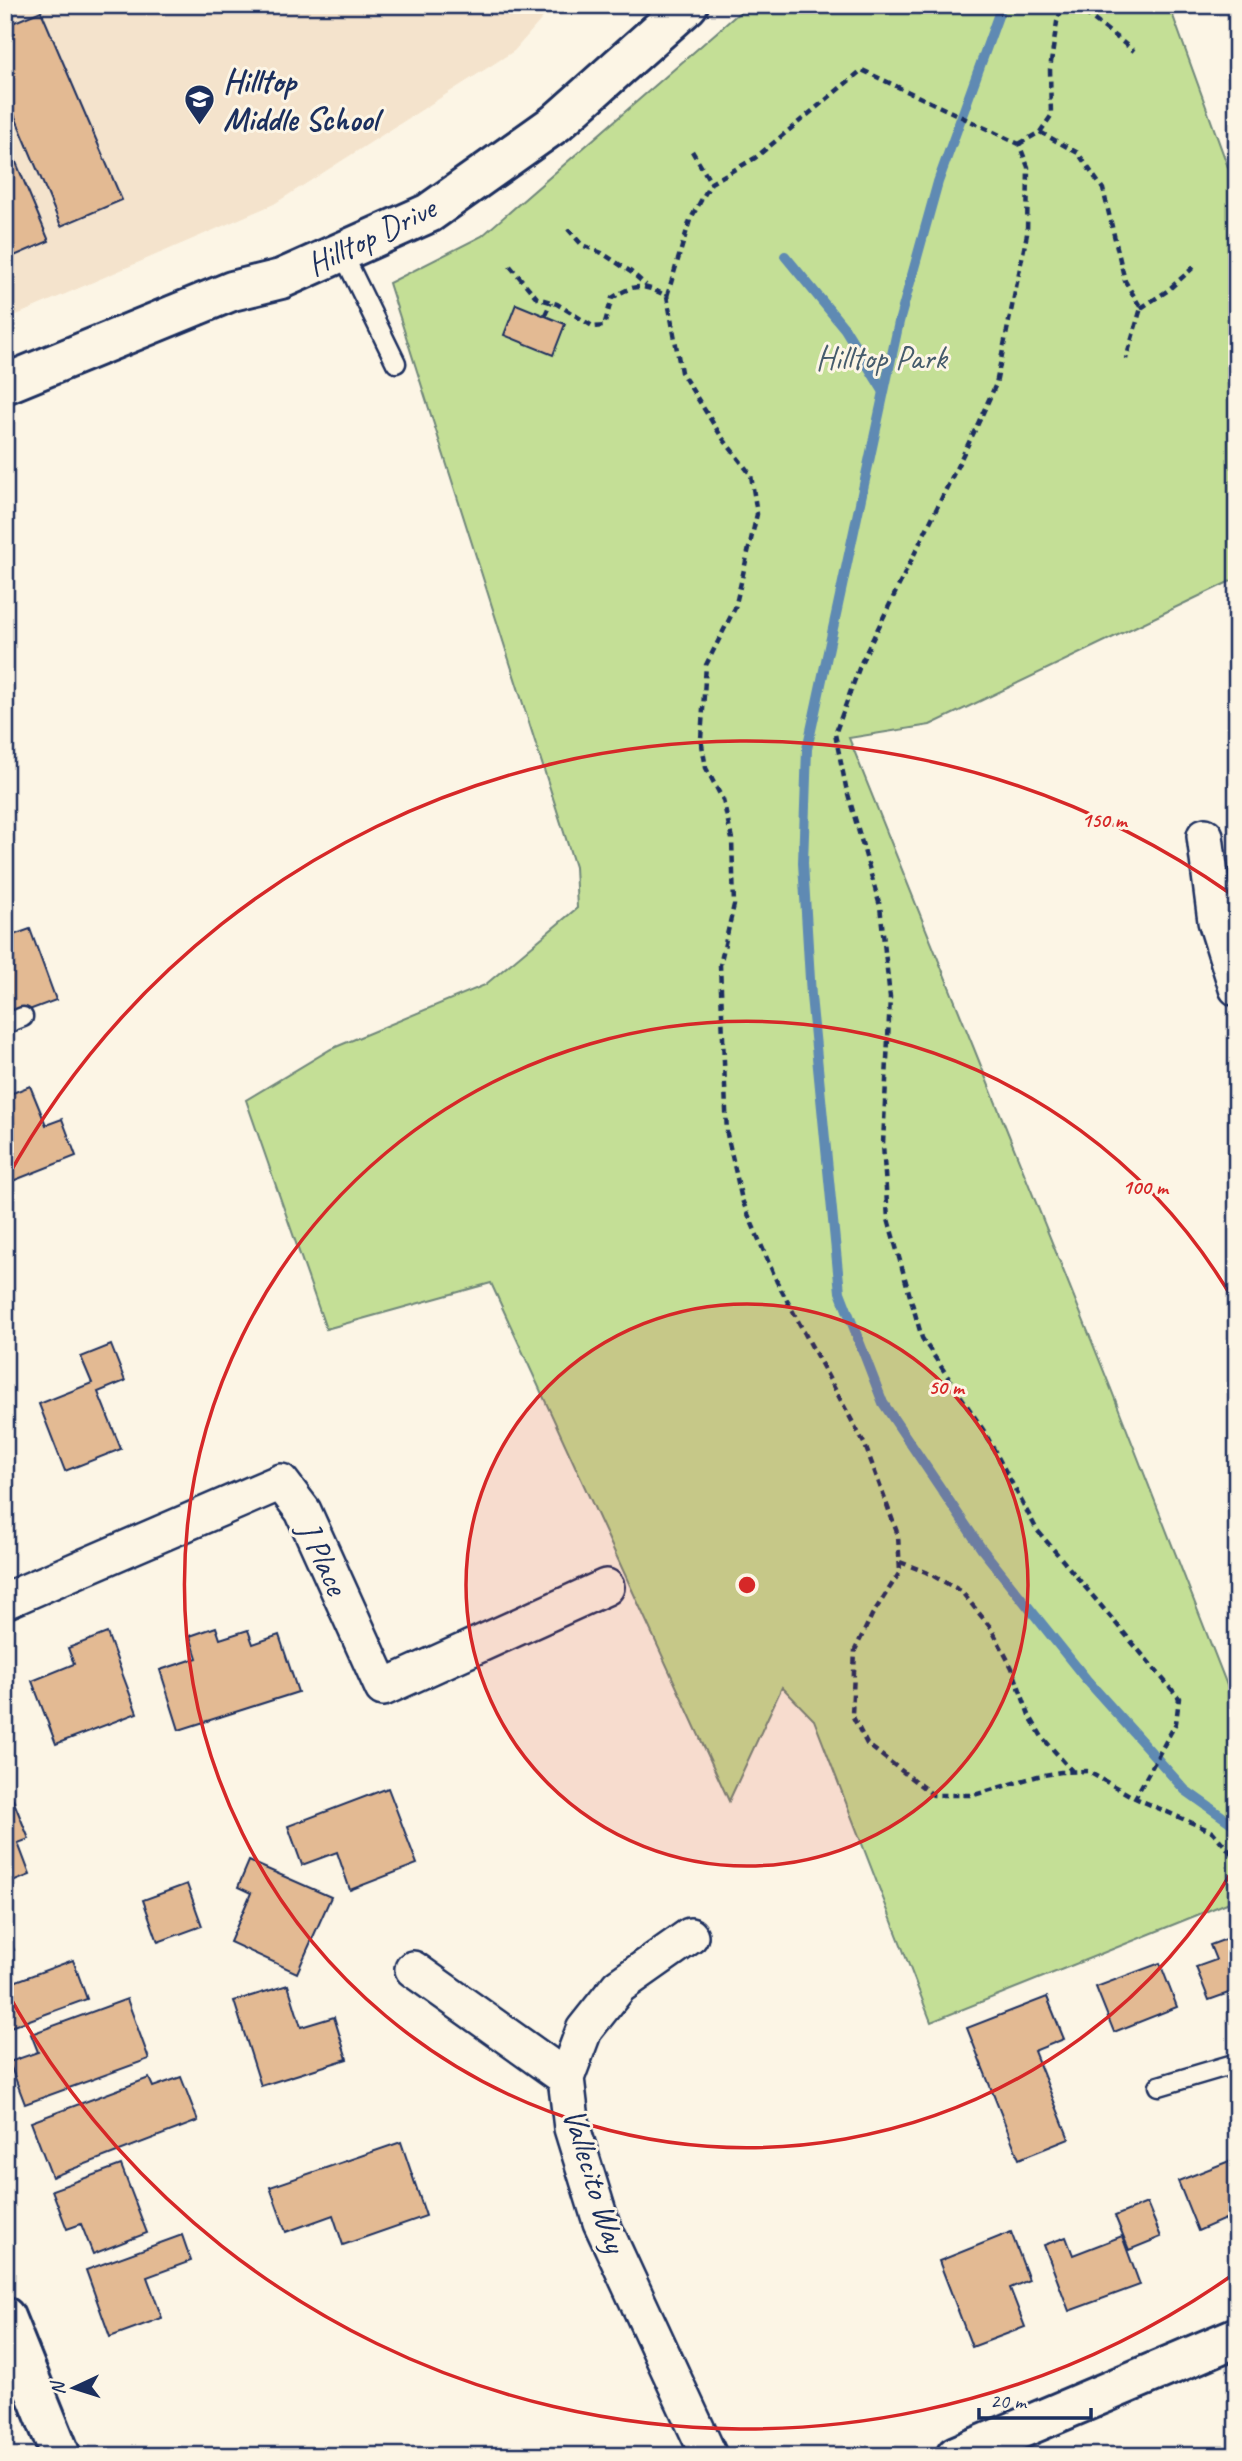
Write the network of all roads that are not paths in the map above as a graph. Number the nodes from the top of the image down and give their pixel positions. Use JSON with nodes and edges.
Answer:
{"nodes":[{"id":1,"x":688,"y":5,"type":"edge"},
{"id":2,"x":342,"y":252,"type":"junction"},
{"id":3,"x":396,"y":363,"type":"dead end"},
{"id":4,"x":5,"y":384,"type":"edge"},
{"id":5,"x":1205,"y":836,"type":"dead end"},
{"id":6,"x":1237,"y":988,"type":"edge"},
{"id":7,"x":23,"y":1017,"type":"dead end"},
{"id":8,"x":5,"y":1024,"type":"edge"},
{"id":9,"x":606,"y":1587,"type":"dead end"},
{"id":10,"x":5,"y":1601,"type":"edge"},
{"id":11,"x":690,"y":1936,"type":"dead end"},
{"id":12,"x":413,"y":1969,"type":"dead end"},
{"id":13,"x":1237,"y":2063,"type":"edge"},
{"id":14,"x":566,"y":2078,"type":"junction"},
{"id":15,"x":1159,"y":2087,"type":"dead end"},
{"id":16,"x":5,"y":2318,"type":"edge"},
{"id":17,"x":1237,"y":2337,"type":"edge"},
{"id":18,"x":61,"y":2456,"type":"edge"},
{"id":19,"x":709,"y":2456,"type":"edge"},
{"id":20,"x":956,"y":2456,"type":"edge"}],
"edges":[{"from":1,"to":2,"type":"main road","name":"Hilltop Drive"},
{"from":2,"to":3,"type":"lane"},
{"from":2,"to":4,"type":"main road","name":"Hilltop Drive"},
{"from":5,"to":6,"type":"street"},
{"from":7,"to":8,"type":"lane"},
{"from":9,"to":10,"type":"street","name":"J Place"},
{"from":11,"to":14,"type":"street","name":"Vallecito Way"},
{"from":12,"to":14,"type":"street"},
{"from":13,"to":15,"type":"lane"},
{"from":14,"to":19,"type":"street","name":"Vallecito Way"},
{"from":16,"to":18,"type":"main road"},
{"from":17,"to":20,"type":"main road"}]}
